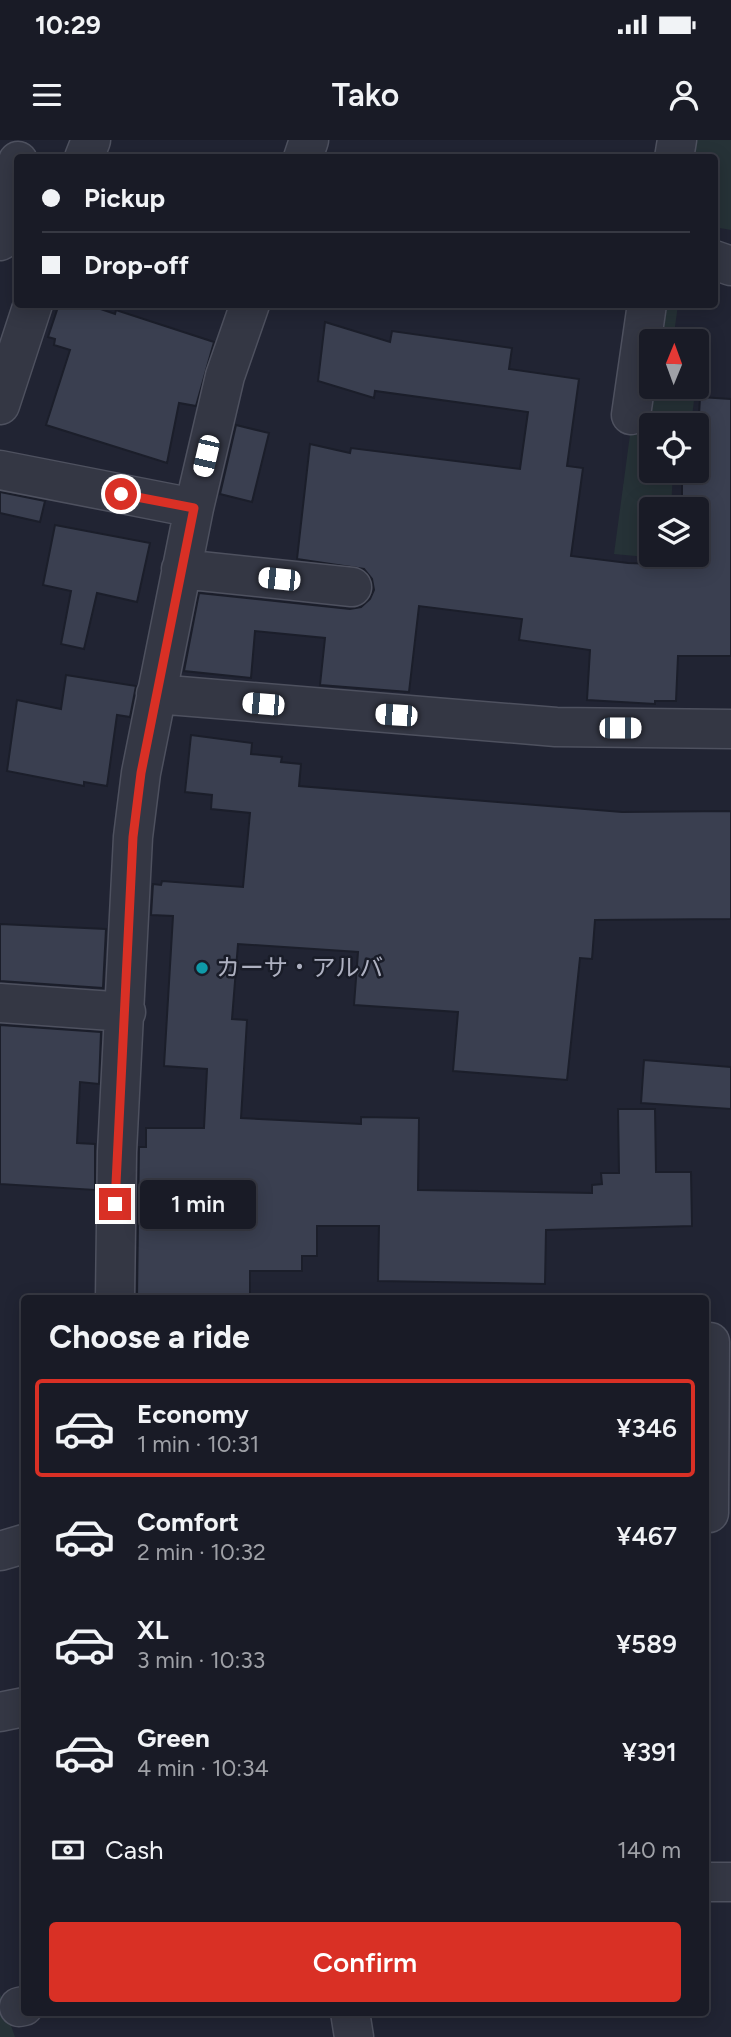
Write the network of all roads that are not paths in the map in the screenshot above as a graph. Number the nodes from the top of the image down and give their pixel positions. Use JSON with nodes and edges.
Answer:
{"nodes":[{"id":1,"x":14,"y":177,"type":"edge"},
{"id":2,"x":0,"y":241,"type":"edge"},
{"id":3,"x":32,"y":308,"type":"edge"},
{"id":4,"x":249,"y":308,"type":"edge"},
{"id":5,"x":646,"y":308,"type":"edge"},
{"id":6,"x":0,"y":405,"type":"edge"},
{"id":7,"x":631,"y":415,"type":"dead end"},
{"id":8,"x":0,"y":470,"type":"edge"},
{"id":9,"x":194,"y":508,"type":"junction"},
{"id":10,"x":181,"y":569,"type":"junction"},
{"id":11,"x":352,"y":587,"type":"dead end"},
{"id":12,"x":156,"y":694,"type":"junction"},
{"id":13,"x":731,"y":729,"type":"edge"},
{"id":14,"x":0,"y":1003,"type":"edge"},
{"id":15,"x":126,"y":1012,"type":"junction"},
{"id":16,"x":115,"y":1295,"type":"edge"},
{"id":17,"x":715,"y":1342,"type":"edge"},
{"id":18,"x":715,"y":1513,"type":"edge"},
{"id":19,"x":21,"y":1545,"type":"edge"},
{"id":20,"x":0,"y":1551,"type":"edge"},
{"id":21,"x":21,"y":1708,"type":"edge"},
{"id":22,"x":0,"y":1712,"type":"edge"},
{"id":23,"x":709,"y":1882,"type":"edge"},
{"id":24,"x":731,"y":1882,"type":"edge"},
{"id":25,"x":351,"y":2016,"type":"edge"},
{"id":26,"x":354,"y":2037,"type":"edge"}],
"edges":[{"from":1,"to":2,"type":"street"},
{"from":3,"to":6,"type":"street"},
{"from":4,"to":9,"type":"street"},
{"from":5,"to":7,"type":"street"},
{"from":8,"to":9,"type":"street"},
{"from":9,"to":10,"type":"street"},
{"from":10,"to":11,"type":"street"},
{"from":10,"to":12,"type":"street"},
{"from":12,"to":13,"type":"street"},
{"from":12,"to":15,"type":"street"},
{"from":14,"to":15,"type":"street"},
{"from":15,"to":16,"type":"street"},
{"from":17,"to":18,"type":"street"},
{"from":19,"to":20,"type":"street"},
{"from":21,"to":22,"type":"street"},
{"from":23,"to":24,"type":"street"},
{"from":25,"to":26,"type":"street"}]}
